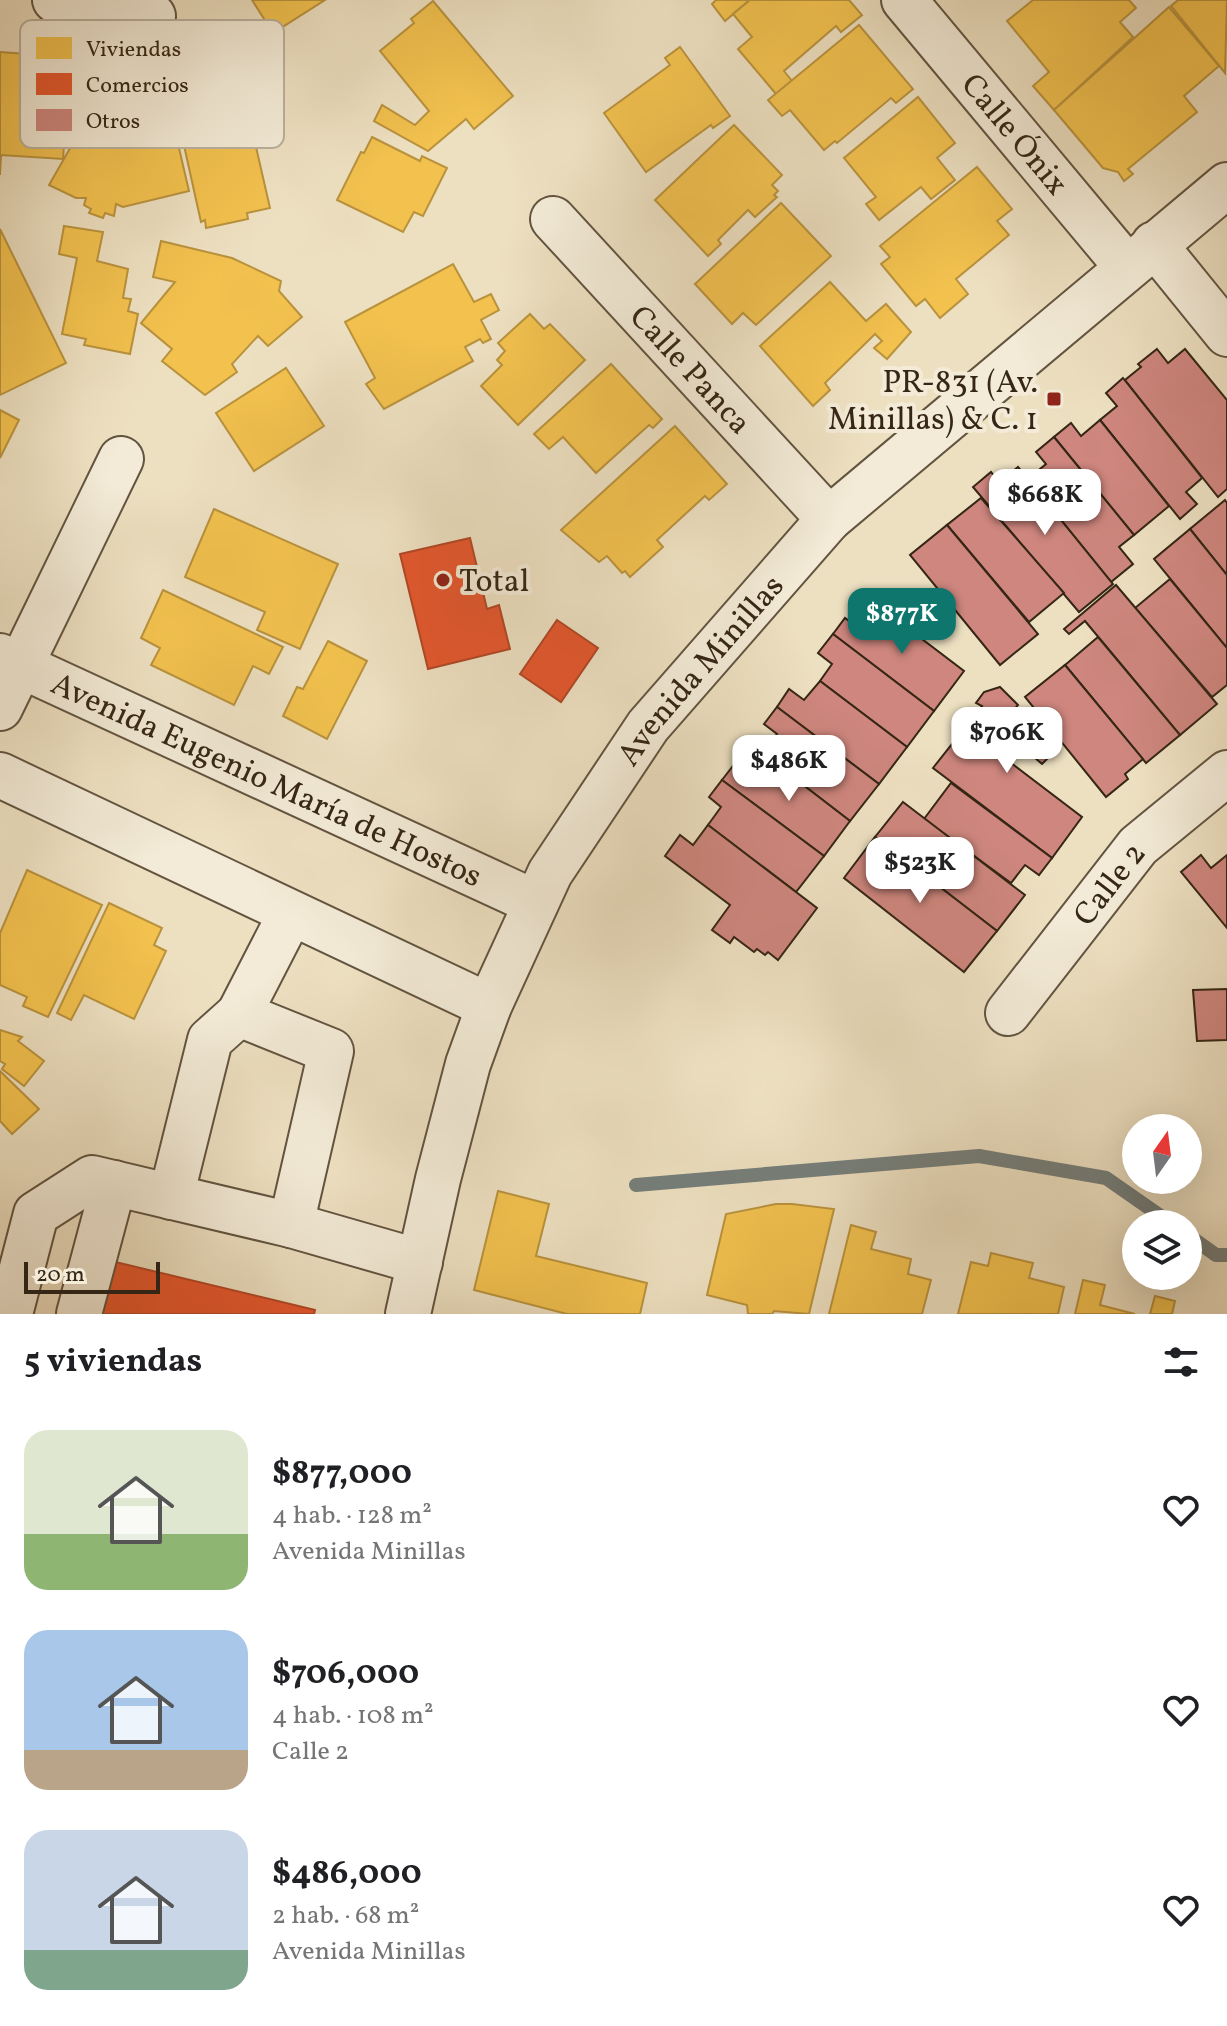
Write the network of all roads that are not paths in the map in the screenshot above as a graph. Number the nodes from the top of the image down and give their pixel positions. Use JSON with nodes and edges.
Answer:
{"nodes":[{"id":1,"x":55,"y":0,"type":"edge"},
{"id":2,"x":904,"y":0,"type":"edge"},
{"id":3,"x":153,"y":16,"type":"dead end"},
{"id":4,"x":1227,"y":185,"type":"edge"},
{"id":5,"x":553,"y":219,"type":"dead end"},
{"id":6,"x":1140,"y":256,"type":"junction"},
{"id":7,"x":1227,"y":334,"type":"edge"},
{"id":8,"x":121,"y":459,"type":"dead end"},
{"id":9,"x":829,"y":519,"type":"junction"},
{"id":10,"x":10,"y":661,"type":"edge"},
{"id":11,"x":0,"y":708,"type":"edge"},
{"id":12,"x":1227,"y":773,"type":"edge"},
{"id":13,"x":0,"y":775,"type":"edge"},
{"id":14,"x":536,"y":903,"type":"junction"},
{"id":15,"x":291,"y":913,"type":"junction"},
{"id":16,"x":489,"y":1006,"type":"junction"},
{"id":17,"x":1008,"y":1013,"type":"dead end"},
{"id":18,"x":239,"y":1014,"type":"junction"},
{"id":19,"x":114,"y":1183,"type":"junction"},
{"id":20,"x":171,"y":1197,"type":"junction"},
{"id":21,"x":291,"y":1225,"type":"junction"},
{"id":22,"x":420,"y":1262,"type":"junction"},
{"id":23,"x":10,"y":1314,"type":"edge"},
{"id":24,"x":79,"y":1314,"type":"edge"},
{"id":25,"x":408,"y":1314,"type":"edge"}],
"edges":[{"from":1,"to":3,"type":"street"},
{"from":2,"to":6,"type":"street","name":"Calle Ónix"},
{"from":4,"to":6,"type":"street","name":"Avenida Minillas"},
{"from":5,"to":9,"type":"street","name":"Calle Panca"},
{"from":6,"to":7,"type":"street","name":"Calle Ónix"},
{"from":6,"to":9,"type":"street","name":"Avenida Minillas"},
{"from":8,"to":10,"type":"street"},
{"from":9,"to":14,"type":"street","name":"Avenida Minillas"},
{"from":10,"to":11,"type":"street"},
{"from":10,"to":14,"type":"street","name":"Avenida Eugenio María de Hostos"},
{"from":12,"to":17,"type":"street","name":"Calle 2"},
{"from":13,"to":15,"type":"street"},
{"from":14,"to":16,"type":"street","name":"Avenida Minillas"},
{"from":15,"to":16,"type":"street"},
{"from":15,"to":18,"type":"street"},
{"from":16,"to":22,"type":"street","name":"Avenida Minillas"},
{"from":18,"to":20,"type":"street"},
{"from":18,"to":21,"type":"street"},
{"from":19,"to":20,"type":"street"},
{"from":19,"to":23,"type":"street"},
{"from":19,"to":24,"type":"street"},
{"from":20,"to":21,"type":"street"},
{"from":21,"to":22,"type":"street"},
{"from":22,"to":25,"type":"street","name":"Avenida Minillas"}]}
